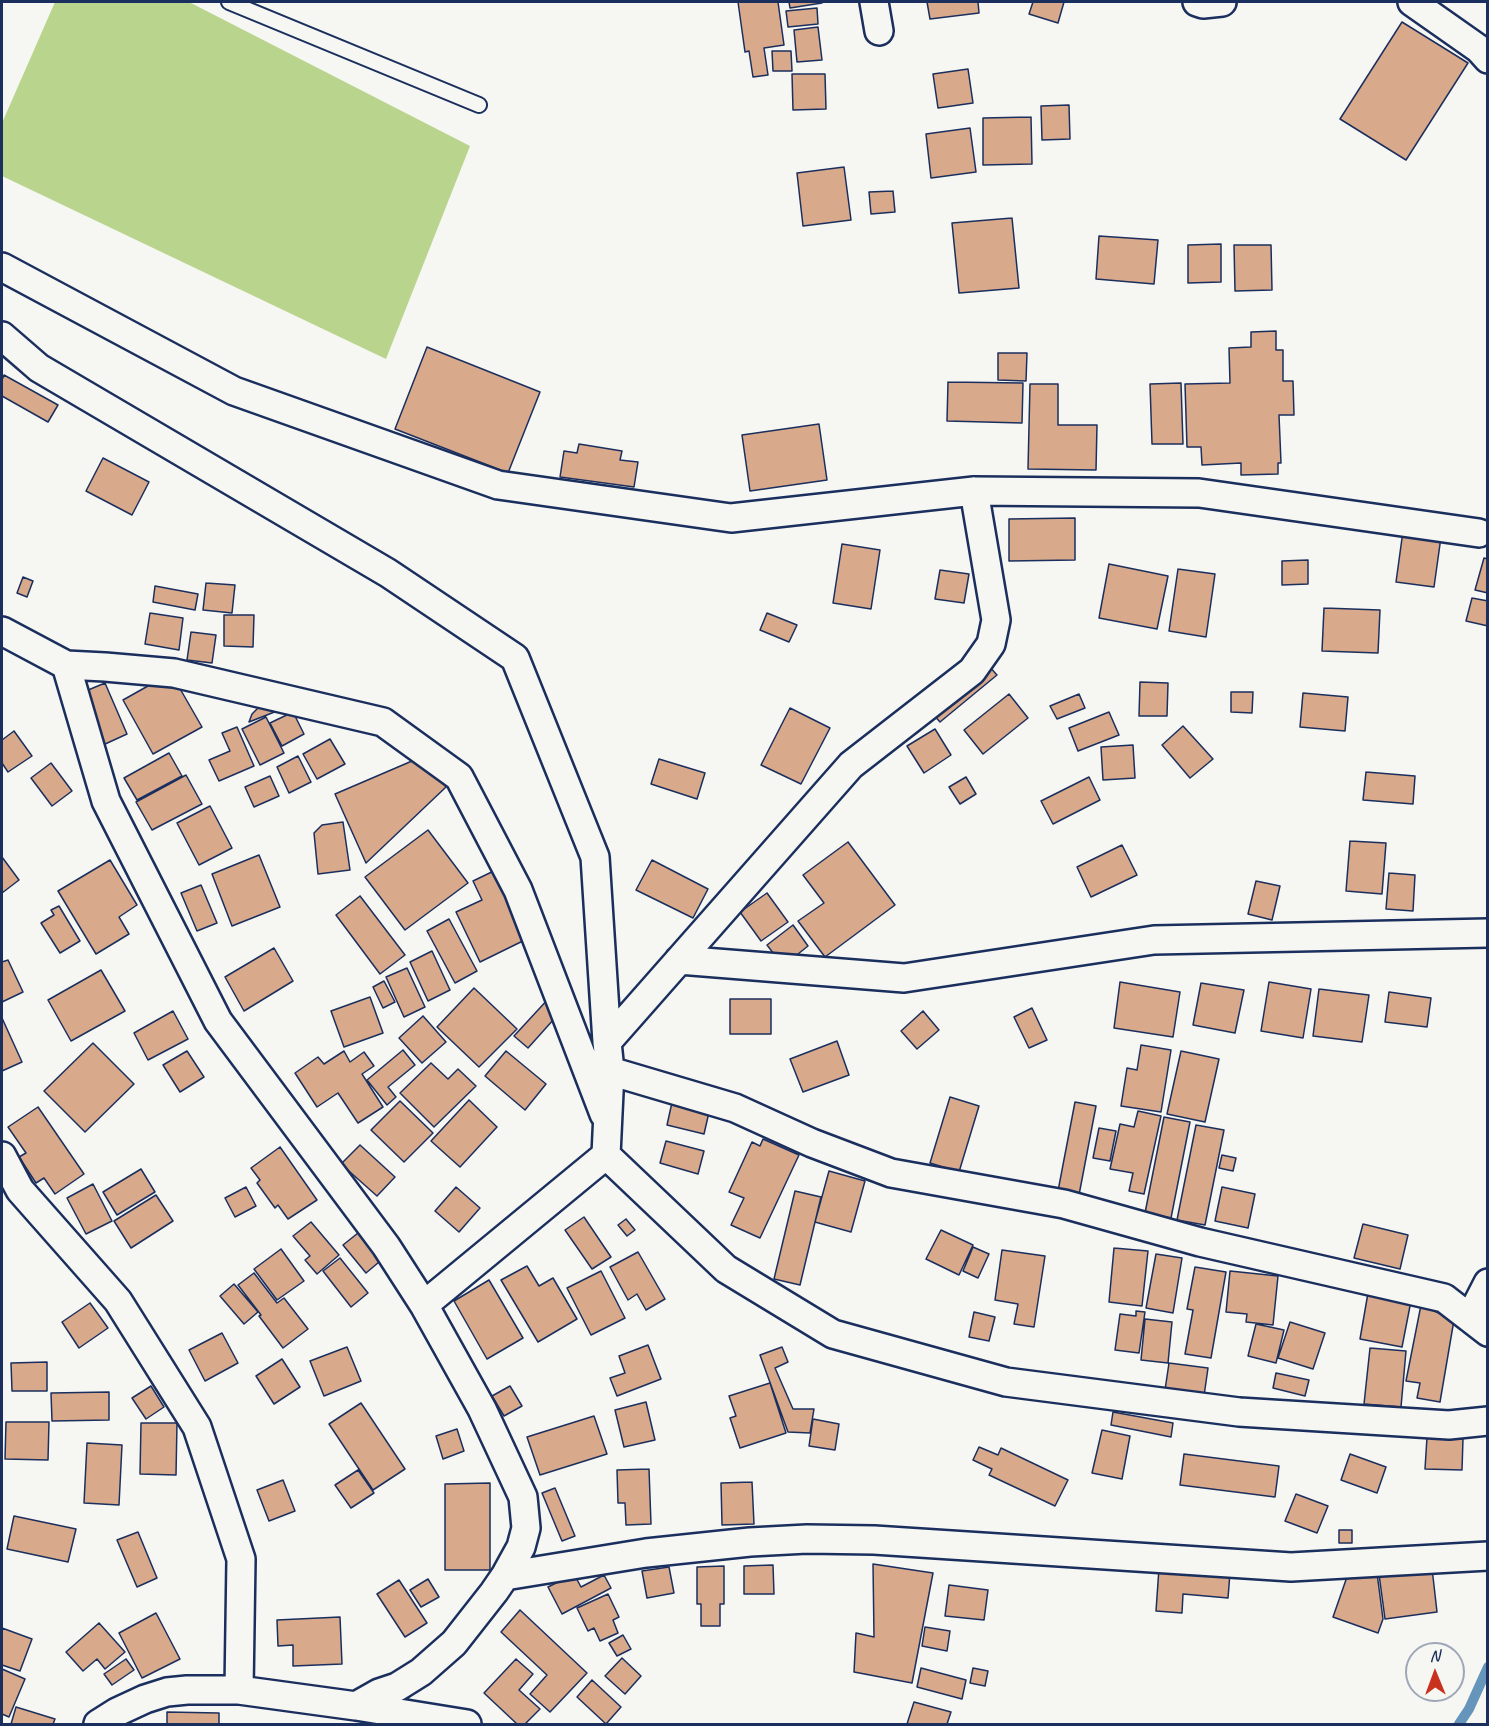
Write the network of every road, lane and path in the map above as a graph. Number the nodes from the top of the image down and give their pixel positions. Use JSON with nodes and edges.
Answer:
{"nodes":[{"id":1,"x":229,"y":2,"type":"edge"},
{"id":2,"x":874,"y":2,"type":"edge"},
{"id":3,"x":1197,"y":2,"type":"edge"},
{"id":4,"x":1222,"y":2,"type":"edge"},
{"id":5,"x":1412,"y":2,"type":"edge"},
{"id":6,"x":879,"y":31,"type":"dead end"},
{"id":7,"x":1488,"y":59,"type":"edge"},
{"id":8,"x":479,"y":105,"type":"dead end"},
{"id":9,"x":2,"y":267,"type":"edge"},
{"id":10,"x":2,"y":336,"type":"edge"},
{"id":11,"x":974,"y":491,"type":"junction"},
{"id":12,"x":1479,"y":533,"type":"dead end"},
{"id":13,"x":2,"y":631,"type":"edge"},
{"id":14,"x":66,"y":665,"type":"junction"},
{"id":15,"x":1488,"y":933,"type":"edge"},
{"id":16,"x":679,"y":960,"type":"junction"},
{"id":17,"x":607,"y":1042,"type":"junction"},
{"id":18,"x":610,"y":1071,"type":"junction"},
{"id":19,"x":608,"y":1122,"type":"junction"},
{"id":20,"x":606,"y":1155,"type":"junction"},
{"id":21,"x":2,"y":1156,"type":"edge"},
{"id":22,"x":1488,"y":1282,"type":"edge"},
{"id":23,"x":424,"y":1305,"type":"junction"},
{"id":24,"x":1479,"y":1325,"type":"edge"},
{"id":25,"x":1486,"y":1413,"type":"edge"},
{"id":26,"x":1488,"y":1556,"type":"edge"},
{"id":27,"x":505,"y":1576,"type":"junction"},
{"id":28,"x":239,"y":1690,"type":"junction"},
{"id":29,"x":356,"y":1706,"type":"junction"},
{"id":30,"x":98,"y":1725,"type":"edge"},
{"id":31,"x":467,"y":1725,"type":"edge"}],
"edges":[{"from":1,"to":8,"type":"lane"},
{"from":2,"to":6,"type":"street"},
{"from":3,"to":4,"type":"street"},
{"from":5,"to":7,"type":"street"},
{"from":9,"to":11,"type":"street"},
{"from":10,"to":17,"type":"street"},
{"from":11,"to":12,"type":"street"},
{"from":11,"to":16,"type":"street"},
{"from":13,"to":14,"type":"street"},
{"from":14,"to":19,"type":"street"},
{"from":14,"to":23,"type":"street"},
{"from":15,"to":16,"type":"street"},
{"from":16,"to":17,"type":"street"},
{"from":17,"to":18,"type":"street"},
{"from":18,"to":19,"type":"street"},
{"from":18,"to":24,"type":"street"},
{"from":19,"to":20,"type":"street"},
{"from":20,"to":23,"type":"street"},
{"from":20,"to":25,"type":"street"},
{"from":21,"to":28,"type":"street"},
{"from":22,"to":24,"type":"street"},
{"from":23,"to":27,"type":"street"},
{"from":26,"to":27,"type":"street"},
{"from":27,"to":29,"type":"street"},
{"from":28,"to":29,"type":"street"},
{"from":28,"to":30,"type":"street"},
{"from":29,"to":31,"type":"street"}]}
